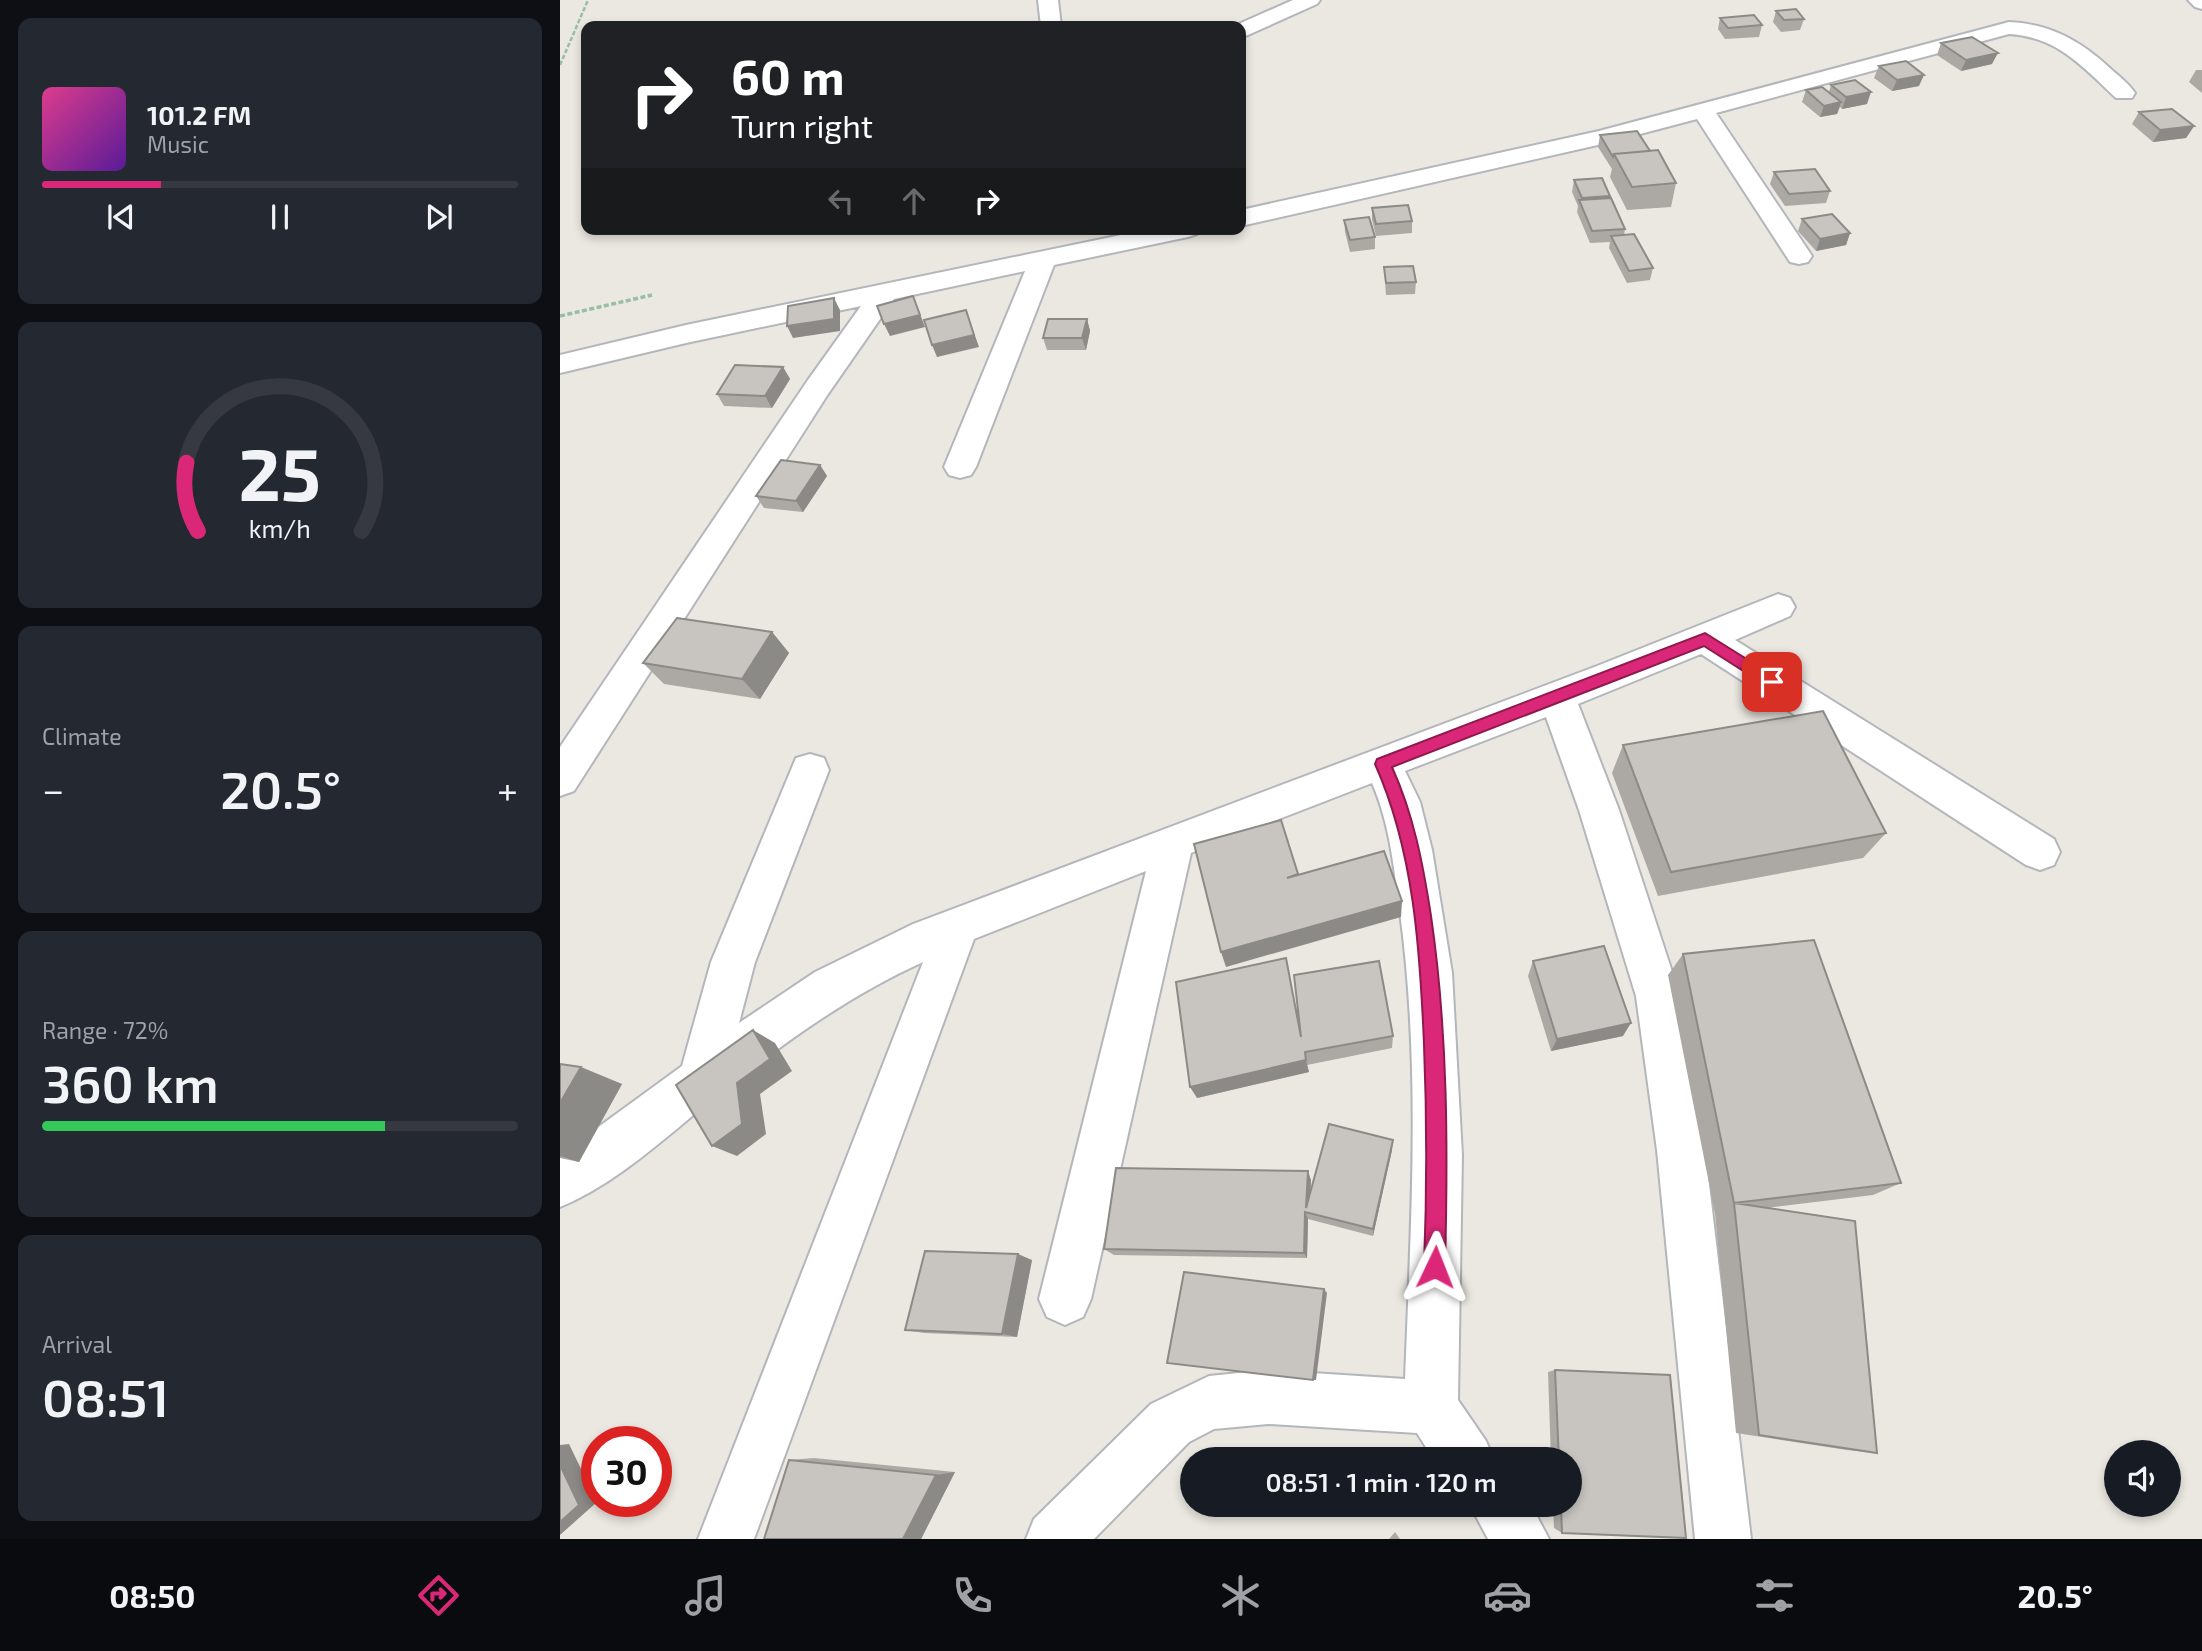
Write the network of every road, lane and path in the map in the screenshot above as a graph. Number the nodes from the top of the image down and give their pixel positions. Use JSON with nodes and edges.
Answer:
{"nodes":[{"id":1,"x":588,"y":0,"type":"edge"},
{"id":2,"x":1048,"y":0,"type":"edge"},
{"id":3,"x":1310,"y":0,"type":"edge"},
{"id":4,"x":2198,"y":0,"type":"edge"},
{"id":5,"x":2202,"y":3,"type":"edge"},
{"id":6,"x":1050,"y":21,"type":"edge"},
{"id":7,"x":1246,"y":29,"type":"edge"},
{"id":8,"x":560,"y":65,"type":"edge"},
{"id":9,"x":2124,"y":93,"type":"dead end"},
{"id":10,"x":1703,"y":111,"type":"junction"},
{"id":11,"x":1246,"y":217,"type":"edge"},
{"id":12,"x":1131,"y":235,"type":"edge"},
{"id":13,"x":1074,"y":241,"type":"edge"},
{"id":14,"x":1799,"y":256,"type":"dead end"},
{"id":15,"x":1042,"y":260,"type":"junction"},
{"id":16,"x":884,"y":293,"type":"junction"},
{"id":17,"x":652,"y":295,"type":"dead end"},
{"id":18,"x":560,"y":316,"type":"edge"},
{"id":19,"x":560,"y":365,"type":"edge"},
{"id":20,"x":960,"y":467,"type":"dead end"},
{"id":21,"x":1778,"y":607,"type":"dead end"},
{"id":22,"x":1705,"y":639,"type":"junction"},
{"id":23,"x":1557,"y":696,"type":"junction"},
{"id":24,"x":1383,"y":764,"type":"junction"},
{"id":25,"x":810,"y":770,"type":"dead end"},
{"id":26,"x":560,"y":779,"type":"edge"},
{"id":27,"x":1173,"y":842,"type":"junction"},
{"id":28,"x":2040,"y":852,"type":"dead end"},
{"id":29,"x":957,"y":929,"type":"junction"},
{"id":30,"x":701,"y":1078,"type":"junction"},
{"id":31,"x":560,"y":1183,"type":"edge"},
{"id":32,"x":1065,"y":1299,"type":"dead end"},
{"id":33,"x":1431,"y":1406,"type":"junction"},
{"id":34,"x":1458,"y":1447,"type":"edge"},
{"id":35,"x":1506,"y":1517,"type":"edge"},
{"id":36,"x":726,"y":1539,"type":"edge"},
{"id":37,"x":1054,"y":1539,"type":"edge"},
{"id":38,"x":1521,"y":1539,"type":"edge"},
{"id":39,"x":1723,"y":1539,"type":"edge"}],
"edges":[{"from":1,"to":8,"type":"path"},
{"from":2,"to":6,"type":"street"},
{"from":3,"to":7,"type":"street"},
{"from":4,"to":5,"type":"street"},
{"from":9,"to":10,"type":"street"},
{"from":10,"to":11,"type":"street"},
{"from":10,"to":14,"type":"street"},
{"from":12,"to":13,"type":"street"},
{"from":13,"to":15,"type":"street"},
{"from":15,"to":16,"type":"street"},
{"from":15,"to":20,"type":"street"},
{"from":16,"to":19,"type":"street"},
{"from":16,"to":26,"type":"street"},
{"from":17,"to":18,"type":"path"},
{"from":21,"to":22,"type":"street"},
{"from":22,"to":23,"type":"street"},
{"from":22,"to":28,"type":"street"},
{"from":23,"to":24,"type":"street"},
{"from":23,"to":39,"type":"street"},
{"from":24,"to":27,"type":"street"},
{"from":24,"to":33,"type":"street"},
{"from":25,"to":30,"type":"street"},
{"from":27,"to":29,"type":"street"},
{"from":27,"to":32,"type":"street"},
{"from":29,"to":30,"type":"street"},
{"from":29,"to":36,"type":"street"},
{"from":30,"to":31,"type":"street"},
{"from":33,"to":34,"type":"street"},
{"from":33,"to":37,"type":"street"},
{"from":35,"to":38,"type":"street"}]}
